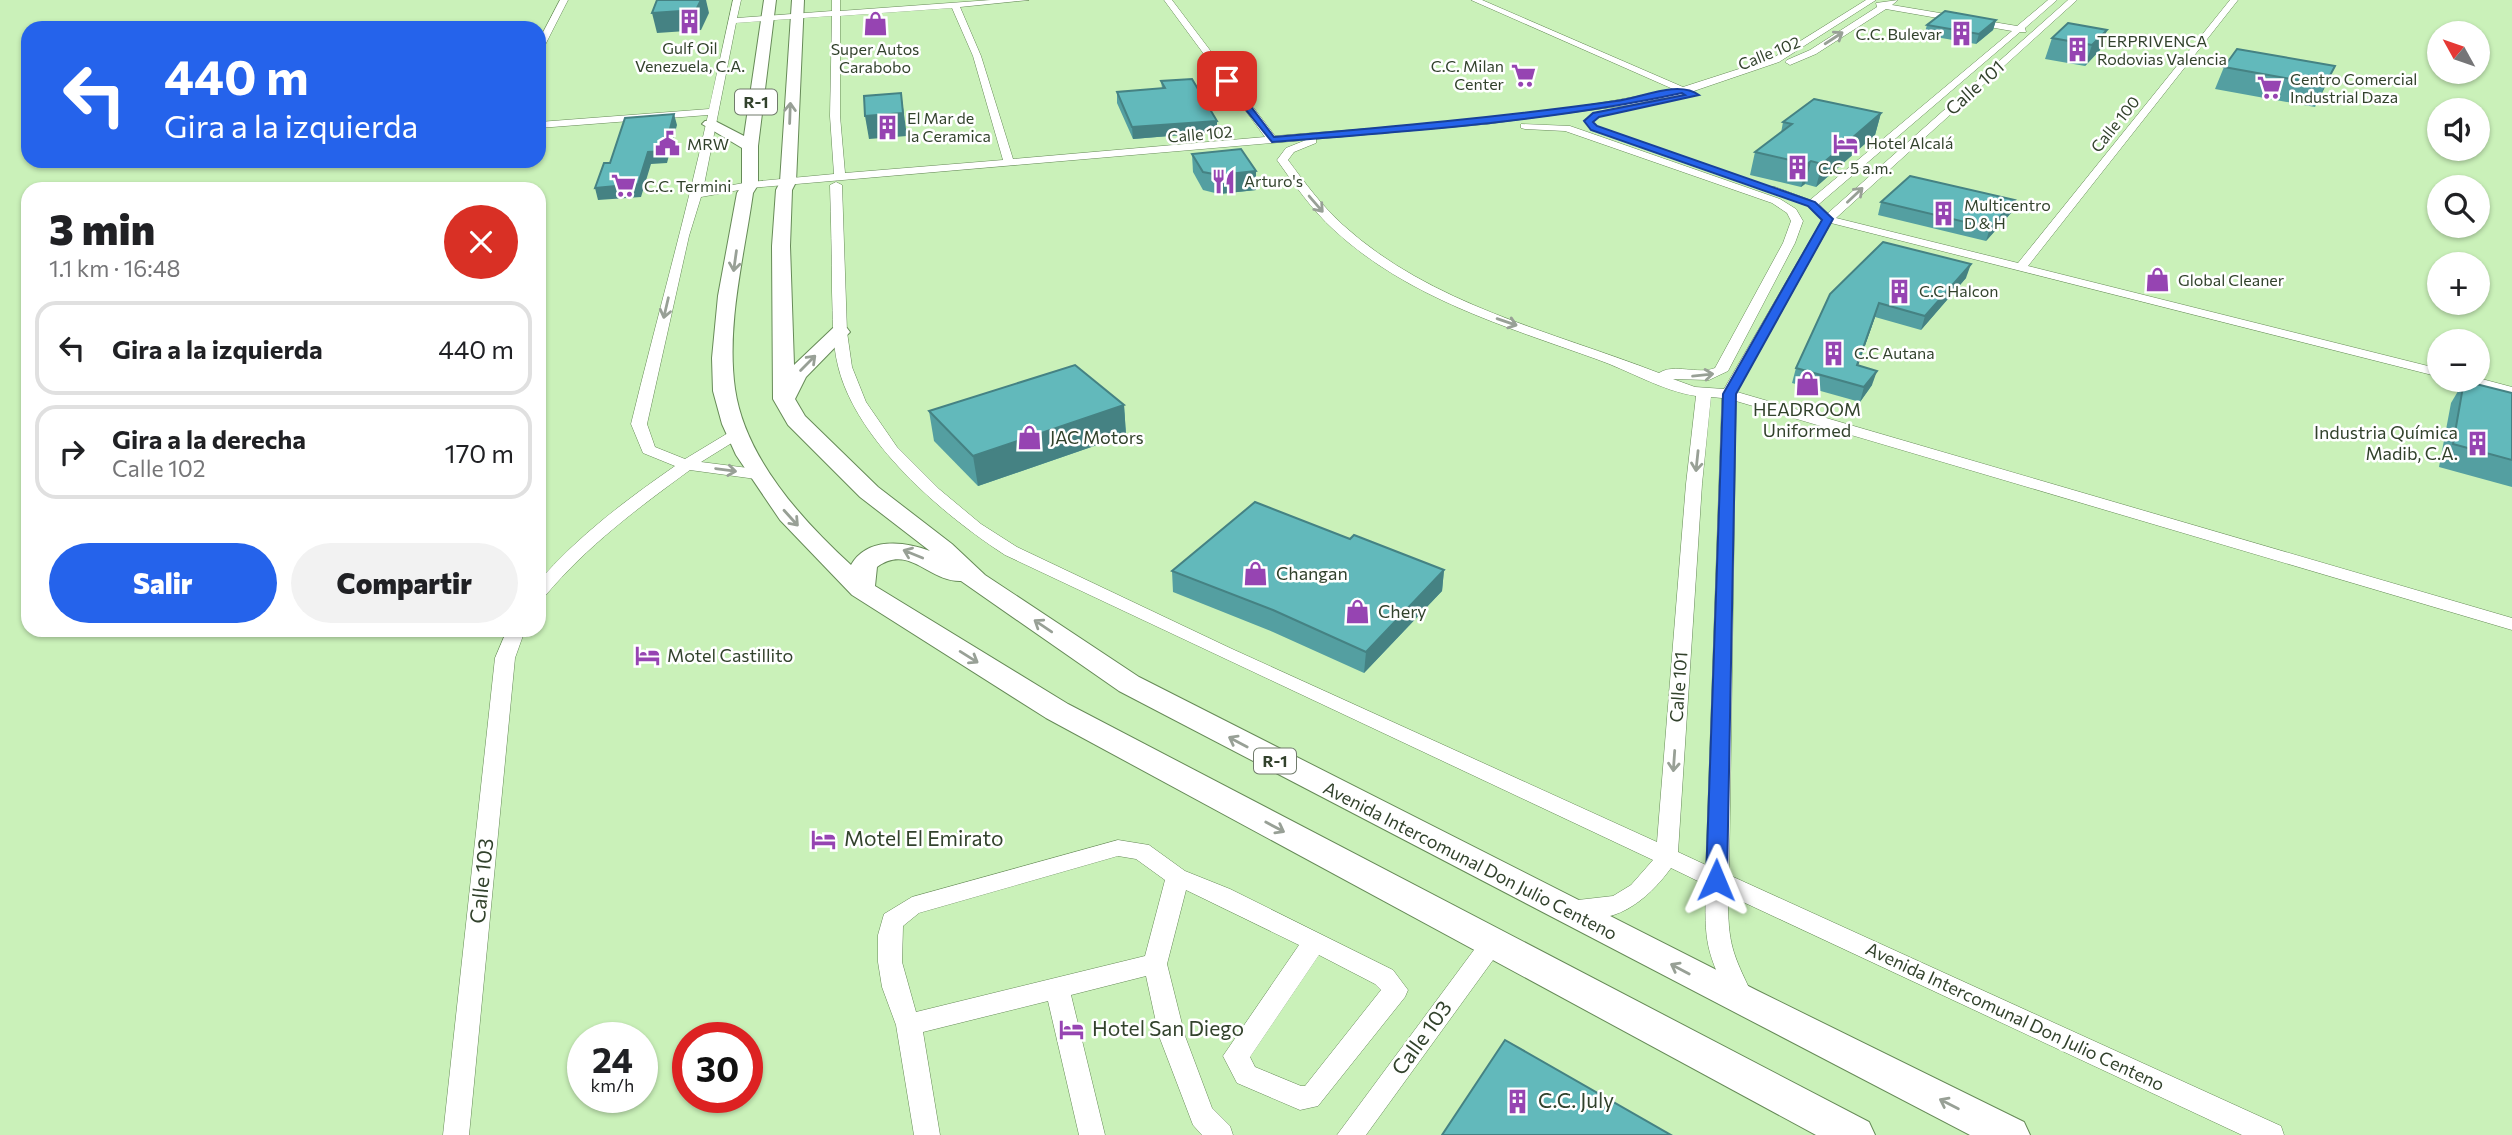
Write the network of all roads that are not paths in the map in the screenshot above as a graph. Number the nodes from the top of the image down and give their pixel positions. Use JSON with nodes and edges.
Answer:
{"nodes":[{"id":1,"x":564,"y":0,"type":"edge"},
{"id":2,"x":737,"y":0,"type":"edge"},
{"id":3,"x":770,"y":0,"type":"edge"},
{"id":4,"x":798,"y":0,"type":"edge"},
{"id":5,"x":836,"y":0,"type":"edge"},
{"id":6,"x":1025,"y":0,"type":"edge"},
{"id":7,"x":1168,"y":0,"type":"edge"},
{"id":8,"x":1475,"y":0,"type":"edge"},
{"id":9,"x":1872,"y":0,"type":"edge"},
{"id":10,"x":1894,"y":0,"type":"edge"},
{"id":11,"x":1901,"y":0,"type":"edge"},
{"id":12,"x":2053,"y":0,"type":"edge"},
{"id":13,"x":2073,"y":0,"type":"edge"},
{"id":14,"x":2234,"y":0,"type":"edge"},
{"id":15,"x":1880,"y":4,"type":"edge"},
{"id":16,"x":955,"y":6,"type":"junction"},
{"id":17,"x":836,"y":14,"type":"junction"},
{"id":18,"x":796,"y":17,"type":"junction"},
{"id":19,"x":768,"y":19,"type":"junction"},
{"id":20,"x":733,"y":21,"type":"junction"},
{"id":21,"x":2034,"y":26,"type":"junction"},
{"id":22,"x":2018,"y":30,"type":"junction"},
{"id":23,"x":546,"y":35,"type":"edge"},
{"id":24,"x":1956,"y":83,"type":"junction"},
{"id":25,"x":1976,"y":87,"type":"junction"},
{"id":26,"x":1683,"y":90,"type":"junction"},
{"id":27,"x":1695,"y":95,"type":"junction"},
{"id":28,"x":1596,"y":115,"type":"junction"},
{"id":29,"x":711,"y":118,"type":"junction"},
{"id":30,"x":546,"y":125,"type":"edge"},
{"id":31,"x":1566,"y":128,"type":"junction"},
{"id":32,"x":1272,"y":140,"type":"junction"},
{"id":33,"x":1312,"y":141,"type":"junction"},
{"id":34,"x":750,"y":146,"type":"junction"},
{"id":35,"x":1261,"y":152,"type":"dead end"},
{"id":36,"x":1009,"y":162,"type":"junction"},
{"id":37,"x":1857,"y":168,"type":"junction"},
{"id":38,"x":939,"y":169,"type":"junction"},
{"id":39,"x":1724,"y":173,"type":"junction"},
{"id":40,"x":1879,"y":173,"type":"junction"},
{"id":41,"x":1696,"y":174,"type":"junction"},
{"id":42,"x":838,"y":181,"type":"junction"},
{"id":43,"x":786,"y":186,"type":"junction"},
{"id":44,"x":747,"y":189,"type":"junction"},
{"id":45,"x":696,"y":195,"type":"junction"},
{"id":46,"x":1812,"y":204,"type":"junction"},
{"id":47,"x":1828,"y":219,"type":"junction"},
{"id":48,"x":1786,"y":247,"type":"junction"},
{"id":49,"x":1811,"y":252,"type":"junction"},
{"id":50,"x":2020,"y":268,"type":"junction"},
{"id":51,"x":840,"y":332,"type":"junction"},
{"id":52,"x":1636,"y":368,"type":"junction"},
{"id":53,"x":2427,"y":370,"type":"edge"},
{"id":54,"x":2490,"y":386,"type":"edge"},
{"id":55,"x":2512,"y":391,"type":"edge"},
{"id":56,"x":1704,"y":393,"type":"junction"},
{"id":57,"x":1730,"y":394,"type":"junction"},
{"id":58,"x":784,"y":399,"type":"junction"},
{"id":59,"x":738,"y":433,"type":"junction"},
{"id":60,"x":687,"y":465,"type":"junction"},
{"id":61,"x":757,"y":474,"type":"junction"},
{"id":62,"x":976,"y":581,"type":"junction"},
{"id":63,"x":546,"y":584,"type":"edge"},
{"id":64,"x":861,"y":589,"type":"junction"},
{"id":65,"x":2512,"y":624,"type":"edge"},
{"id":66,"x":513,"y":637,"type":"edge"},
{"id":67,"x":1667,"y":858,"type":"junction"},
{"id":68,"x":1177,"y":877,"type":"junction"},
{"id":69,"x":1716,"y":880,"type":"junction"},
{"id":70,"x":1564,"y":908,"type":"junction"},
{"id":71,"x":1315,"y":942,"type":"junction"},
{"id":72,"x":1493,"y":942,"type":"junction"},
{"id":73,"x":1154,"y":964,"type":"junction"},
{"id":74,"x":1057,"y":989,"type":"junction"},
{"id":75,"x":1745,"y":1002,"type":"junction"},
{"id":76,"x":909,"y":1026,"type":"junction"},
{"id":77,"x":456,"y":1135,"type":"edge"},
{"id":78,"x":927,"y":1135,"type":"edge"},
{"id":79,"x":1092,"y":1135,"type":"edge"},
{"id":80,"x":1220,"y":1135,"type":"edge"},
{"id":81,"x":1350,"y":1135,"type":"edge"},
{"id":82,"x":1855,"y":1135,"type":"edge"},
{"id":83,"x":2010,"y":1135,"type":"edge"},
{"id":84,"x":2271,"y":1135,"type":"edge"}],
"edges":[{"from":1,"to":23,"type":"street"},
{"from":2,"to":20,"type":"street"},
{"from":3,"to":19,"type":"main road","number":"R-1"},
{"from":4,"to":18,"type":"main road","number":"R-1"},
{"from":5,"to":17,"type":"street","name":"Avenida Intercomunal Don Julio Centeno"},
{"from":6,"to":16,"type":"street"},
{"from":7,"to":32,"type":"street"},
{"from":8,"to":26,"type":"street"},
{"from":9,"to":15,"type":"street"},
{"from":9,"to":26,"type":"street","name":"Calle 102"},
{"from":10,"to":15,"type":"street","name":"Calle 102"},
{"from":11,"to":21,"type":"street"},
{"from":12,"to":21,"type":"street","name":"Calle 101"},
{"from":13,"to":21,"type":"street","name":"Calle 101"},
{"from":14,"to":50,"type":"street","name":"Calle 100"},
{"from":15,"to":22,"type":"street"},
{"from":27,"to":15,"type":"street","name":"Calle 102","one_way":true},
{"from":16,"to":17,"type":"street"},
{"from":16,"to":36,"type":"street"},
{"from":17,"to":18,"type":"street"},
{"from":17,"to":42,"type":"street","name":"Avenida Intercomunal Don Julio Centeno"},
{"from":18,"to":19,"type":"street"},
{"from":43,"to":18,"type":"main road","number":"R-1","one_way":true},
{"from":19,"to":20,"type":"street"},
{"from":19,"to":34,"type":"main road","number":"R-1"},
{"from":20,"to":29,"type":"street"},
{"from":21,"to":22,"type":"street","name":"Calle 101"},
{"from":21,"to":22,"type":"street"},
{"from":21,"to":25,"type":"street","name":"Calle 101"},
{"from":22,"to":24,"type":"street","name":"Calle 101"},
{"from":24,"to":25,"type":"street"},
{"from":24,"to":37,"type":"street","name":"Calle 101"},
{"from":25,"to":40,"type":"street","name":"Calle 101"},
{"from":26,"to":27,"type":"street"},
{"from":26,"to":32,"type":"street","name":"Calle 102"},
{"from":27,"to":28,"type":"street","name":"Calle 102"},
{"from":28,"to":31,"type":"street","name":"Calle 102"},
{"from":28,"to":39,"type":"street"},
{"from":29,"to":30,"type":"street"},
{"from":29,"to":34,"type":"main road"},
{"from":29,"to":45,"type":"street"},
{"from":31,"to":33,"type":"street","name":"Calle 102"},
{"from":31,"to":41,"type":"street"},
{"from":32,"to":36,"type":"street","name":"Calle 102"},
{"from":33,"to":38,"type":"street","name":"Calle 102"},
{"from":33,"to":52,"type":"street","one_way":true},
{"from":34,"to":44,"type":"main road","number":"R-1"},
{"from":35,"to":42,"type":"street","name":"Calle 102"},
{"from":36,"to":38,"type":"street","name":"Calle 102"},
{"from":37,"to":40,"type":"street"},
{"from":37,"to":46,"type":"street","name":"Calle 101"},
{"from":38,"to":42,"type":"street","name":"Calle 102"},
{"from":39,"to":41,"type":"street"},
{"from":39,"to":46,"type":"street"},
{"from":47,"to":40,"type":"street","name":"Calle 101","one_way":true},
{"from":41,"to":48,"type":"street"},
{"from":42,"to":43,"type":"street","name":"Calle 102"},
{"from":42,"to":51,"type":"street","name":"Avenida Intercomunal Don Julio Centeno"},
{"from":43,"to":44,"type":"street","name":"Calle 102"},
{"from":43,"to":58,"type":"main road","number":"R-1"},
{"from":44,"to":45,"type":"street","name":"Calle 102"},
{"from":44,"to":59,"type":"main road","number":"R-1","one_way":true},
{"from":45,"to":60,"type":"street","one_way":true},
{"from":46,"to":47,"type":"street"},
{"from":47,"to":49,"type":"street","name":"Calle 101"},
{"from":47,"to":50,"type":"street"},
{"from":48,"to":49,"type":"street"},
{"from":52,"to":48,"type":"street","one_way":true},
{"from":49,"to":57,"type":"street","name":"Calle 101"},
{"from":50,"to":53,"type":"street"},
{"from":58,"to":51,"type":"main road","one_way":true},
{"from":51,"to":67,"type":"street","name":"Avenida Intercomunal Don Julio Centeno"},
{"from":52,"to":56,"type":"street"},
{"from":54,"to":55,"type":"street"},
{"from":56,"to":57,"type":"street"},
{"from":56,"to":67,"type":"street","name":"Calle 101","one_way":true},
{"from":57,"to":65,"type":"street"},
{"from":57,"to":69,"type":"street","name":"Calle 101"},
{"from":58,"to":62,"type":"main road","name":"Avenida Intercomunal Don Julio Centeno","number":"R-1"},
{"from":59,"to":60,"type":"street"},
{"from":59,"to":61,"type":"main road","number":"R-1"},
{"from":60,"to":61,"type":"street","one_way":true},
{"from":60,"to":63,"type":"street"},
{"from":61,"to":64,"type":"main road","number":"R-1","one_way":true},
{"from":62,"to":64,"type":"main road","one_way":true},
{"from":70,"to":62,"type":"main road","name":"Avenida Intercomunal Don Julio Centeno","number":"R-1","one_way":true},
{"from":64,"to":72,"type":"main road","number":"R-1","one_way":true},
{"from":66,"to":77,"type":"street","name":"Calle 103"},
{"from":67,"to":69,"type":"street","name":"Avenida Intercomunal Don Julio Centeno"},
{"from":67,"to":70,"type":"street"},
{"from":68,"to":71,"type":"street"},
{"from":68,"to":73,"type":"street"},
{"from":68,"to":76,"type":"street"},
{"from":69,"to":75,"type":"street","name":"Calle 101"},
{"from":69,"to":84,"type":"street","name":"Avenida Intercomunal Don Julio Centeno"},
{"from":75,"to":70,"type":"main road","name":"Avenida Intercomunal Don Julio Centeno","number":"R-1","one_way":true},
{"from":71,"to":71,"type":"street"},
{"from":72,"to":81,"type":"street","name":"Calle 103"},
{"from":72,"to":82,"type":"main road","number":"R-1"},
{"from":73,"to":74,"type":"street"},
{"from":73,"to":80,"type":"street"},
{"from":74,"to":76,"type":"street"},
{"from":74,"to":79,"type":"street"},
{"from":83,"to":75,"type":"main road","name":"Avenida Intercomunal Don Julio Centeno","number":"R-1","one_way":true},
{"from":76,"to":78,"type":"street"}]}
